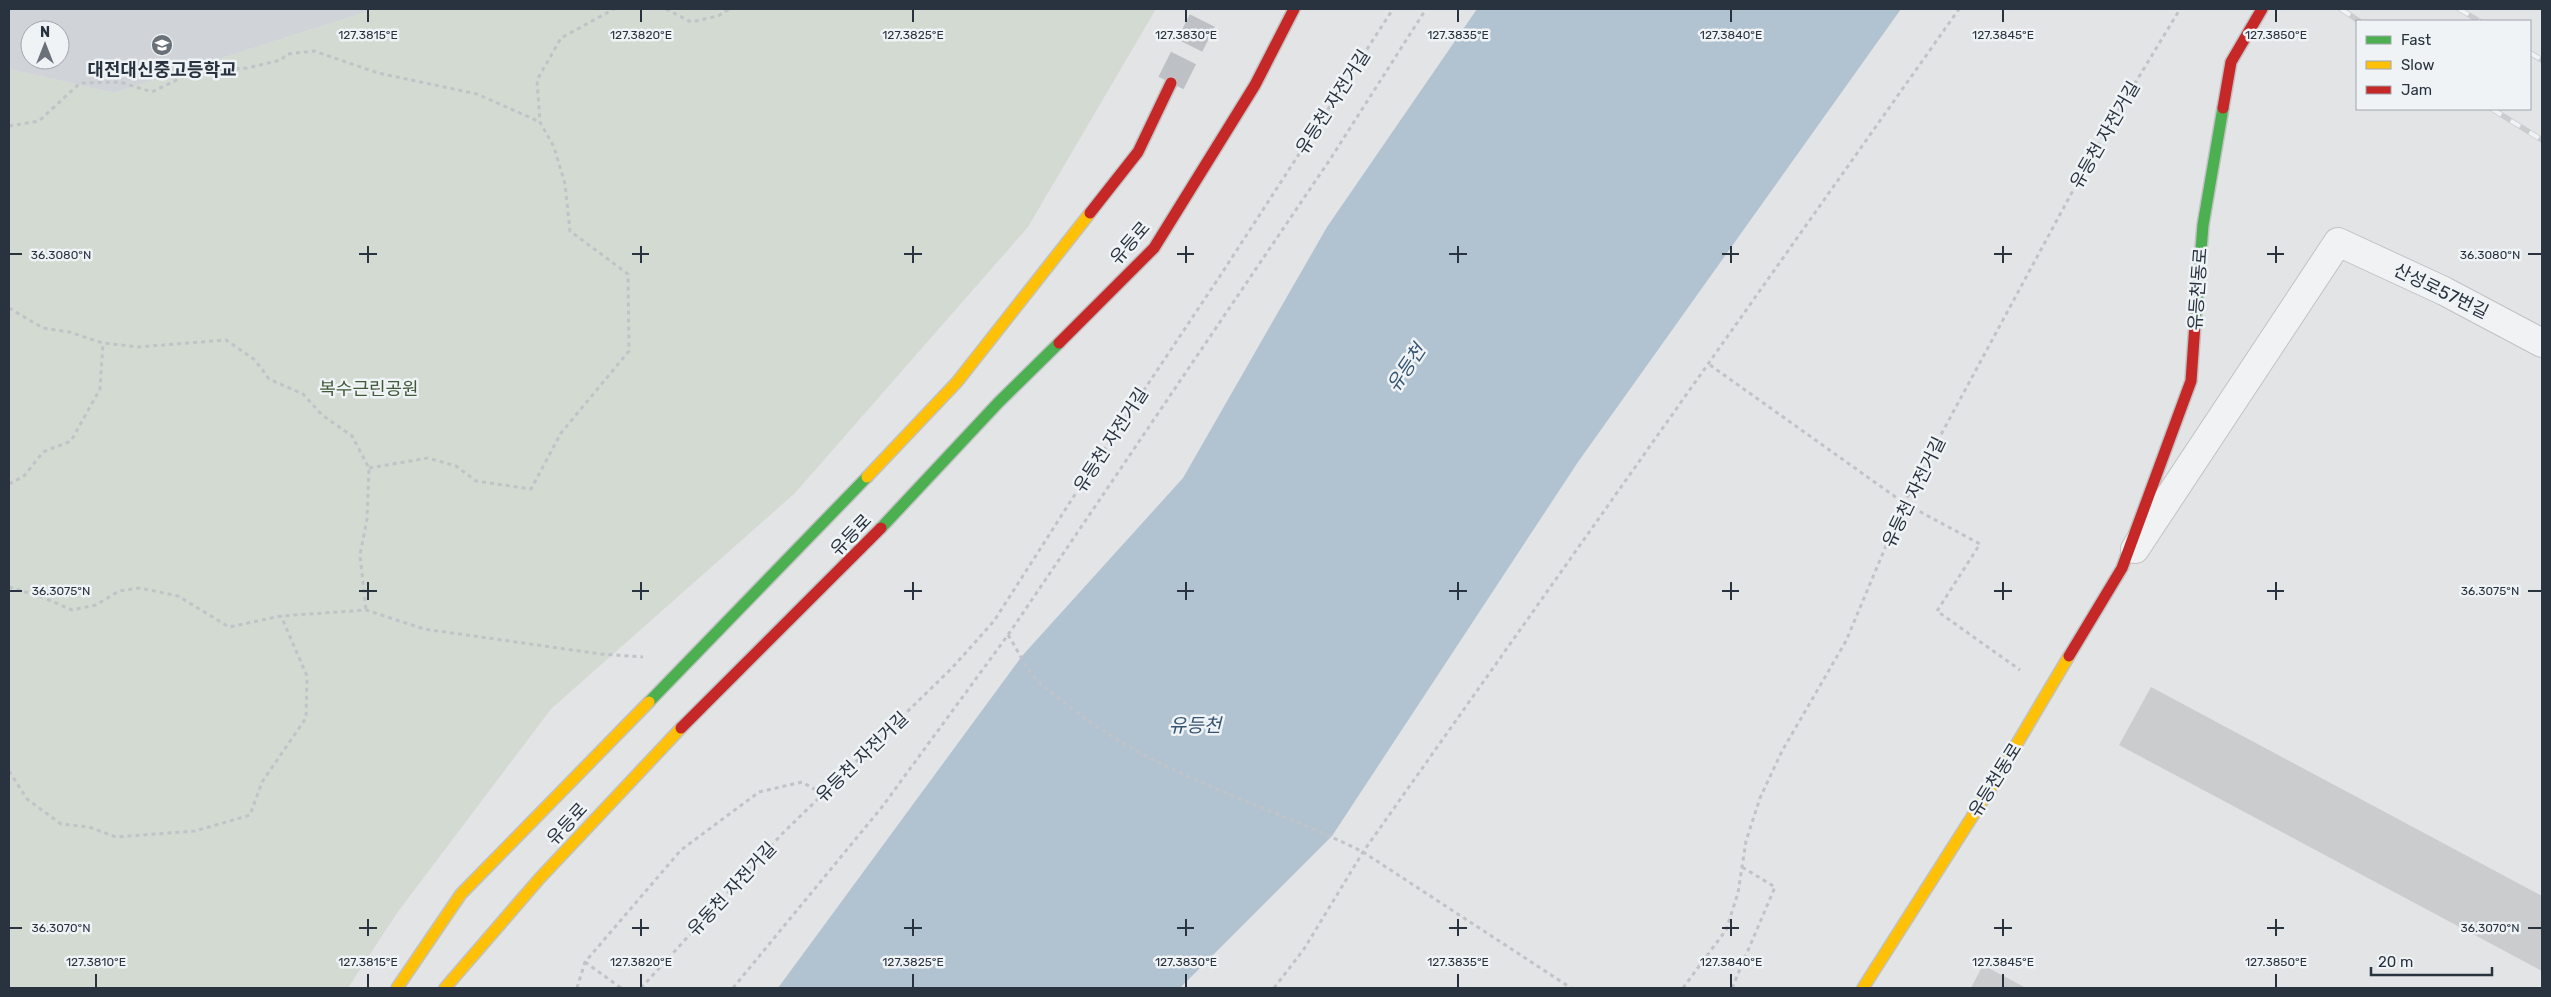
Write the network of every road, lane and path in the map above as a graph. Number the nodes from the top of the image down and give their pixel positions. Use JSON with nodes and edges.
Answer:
{"nodes":[{"id":1,"x":614,"y":9,"type":"edge"},
{"id":2,"x":666,"y":9,"type":"edge"},
{"id":3,"x":729,"y":9,"type":"edge"},
{"id":4,"x":1294,"y":9,"type":"edge"},
{"id":5,"x":1393,"y":9,"type":"edge"},
{"id":6,"x":1426,"y":9,"type":"edge"},
{"id":7,"x":1959,"y":9,"type":"edge"},
{"id":8,"x":2180,"y":9,"type":"edge"},
{"id":9,"x":2262,"y":9,"type":"edge"},
{"id":10,"x":1171,"y":83,"type":"tunnel mouth"},
{"id":11,"x":540,"y":122,"type":"junction"},
{"id":12,"x":9,"y":126,"type":"edge"},
{"id":13,"x":2338,"y":242,"type":"joint"},
{"id":14,"x":9,"y":308,"type":"edge"},
{"id":15,"x":103,"y":343,"type":"junction"},
{"id":16,"x":2542,"y":343,"type":"edge"},
{"id":17,"x":1710,"y":365,"type":"junction"},
{"id":18,"x":369,"y":468,"type":"junction"},
{"id":19,"x":9,"y":484,"type":"edge"},
{"id":20,"x":1904,"y":503,"type":"junction"},
{"id":21,"x":2122,"y":568,"type":"junction"},
{"id":22,"x":9,"y":587,"type":"edge"},
{"id":23,"x":366,"y":610,"type":"junction"},
{"id":24,"x":282,"y":616,"type":"junction"},
{"id":25,"x":1008,"y":635,"type":"junction"},
{"id":26,"x":690,"y":661,"type":"junction"},
{"id":27,"x":2020,"y":670,"type":"dead end"},
{"id":28,"x":9,"y":771,"type":"edge"},
{"id":29,"x":823,"y":794,"type":"junction"},
{"id":30,"x":782,"y":834,"type":"joint"},
{"id":31,"x":1363,"y":852,"type":"junction"},
{"id":32,"x":1742,"y":867,"type":"junction"},
{"id":33,"x":584,"y":962,"type":"junction"},
{"id":34,"x":397,"y":988,"type":"edge"},
{"id":35,"x":445,"y":988,"type":"edge"},
{"id":36,"x":577,"y":988,"type":"edge"},
{"id":37,"x":621,"y":988,"type":"edge"},
{"id":38,"x":641,"y":988,"type":"edge"},
{"id":39,"x":733,"y":988,"type":"edge"},
{"id":40,"x":1274,"y":988,"type":"edge"},
{"id":41,"x":1571,"y":988,"type":"edge"},
{"id":42,"x":1683,"y":988,"type":"edge"},
{"id":43,"x":1732,"y":988,"type":"edge"},
{"id":44,"x":1863,"y":988,"type":"edge"}],
"edges":[{"from":1,"to":11,"type":"path"},
{"from":2,"to":3,"type":"path"},
{"from":4,"to":35,"type":"main road","name":"유등로"},
{"from":5,"to":29,"type":"path","name":"유등천 자전거길"},
{"from":6,"to":25,"type":"path"},
{"from":7,"to":17,"type":"path"},
{"from":8,"to":20,"type":"path","name":"유등천 자전거길"},
{"from":9,"to":21,"type":"main road","name":"유등천동로"},
{"from":10,"to":26,"type":"main road","name":"유등로"},
{"from":11,"to":12,"type":"path"},
{"from":11,"to":18,"type":"path"},
{"from":13,"to":16,"type":"street","name":"산성로57번길"},
{"from":13,"to":21,"type":"street","name":"유등천동로"},
{"from":14,"to":15,"type":"path"},
{"from":15,"to":18,"type":"path"},
{"from":15,"to":19,"type":"path"},
{"from":17,"to":20,"type":"path"},
{"from":17,"to":31,"type":"path"},
{"from":18,"to":23,"type":"path"},
{"from":20,"to":27,"type":"path"},
{"from":20,"to":32,"type":"path","name":"유등천 자전거길"},
{"from":21,"to":44,"type":"main road","name":"유등천동로"},
{"from":22,"to":24,"type":"path"},
{"from":23,"to":24,"type":"path"},
{"from":23,"to":26,"type":"path"},
{"from":24,"to":28,"type":"path"},
{"from":25,"to":31,"type":"path"},
{"from":25,"to":39,"type":"path"},
{"from":26,"to":34,"type":"main road","name":"유등로"},
{"from":29,"to":30,"type":"path","name":"유등천 자전거길"},
{"from":29,"to":33,"type":"path"},
{"from":30,"to":38,"type":"path","name":"유동천 자전거길"},
{"from":31,"to":40,"type":"path"},
{"from":31,"to":41,"type":"path"},
{"from":32,"to":42,"type":"path","name":"유등천 자전거길"},
{"from":32,"to":43,"type":"path"},
{"from":33,"to":36,"type":"path"},
{"from":33,"to":37,"type":"path"}]}
